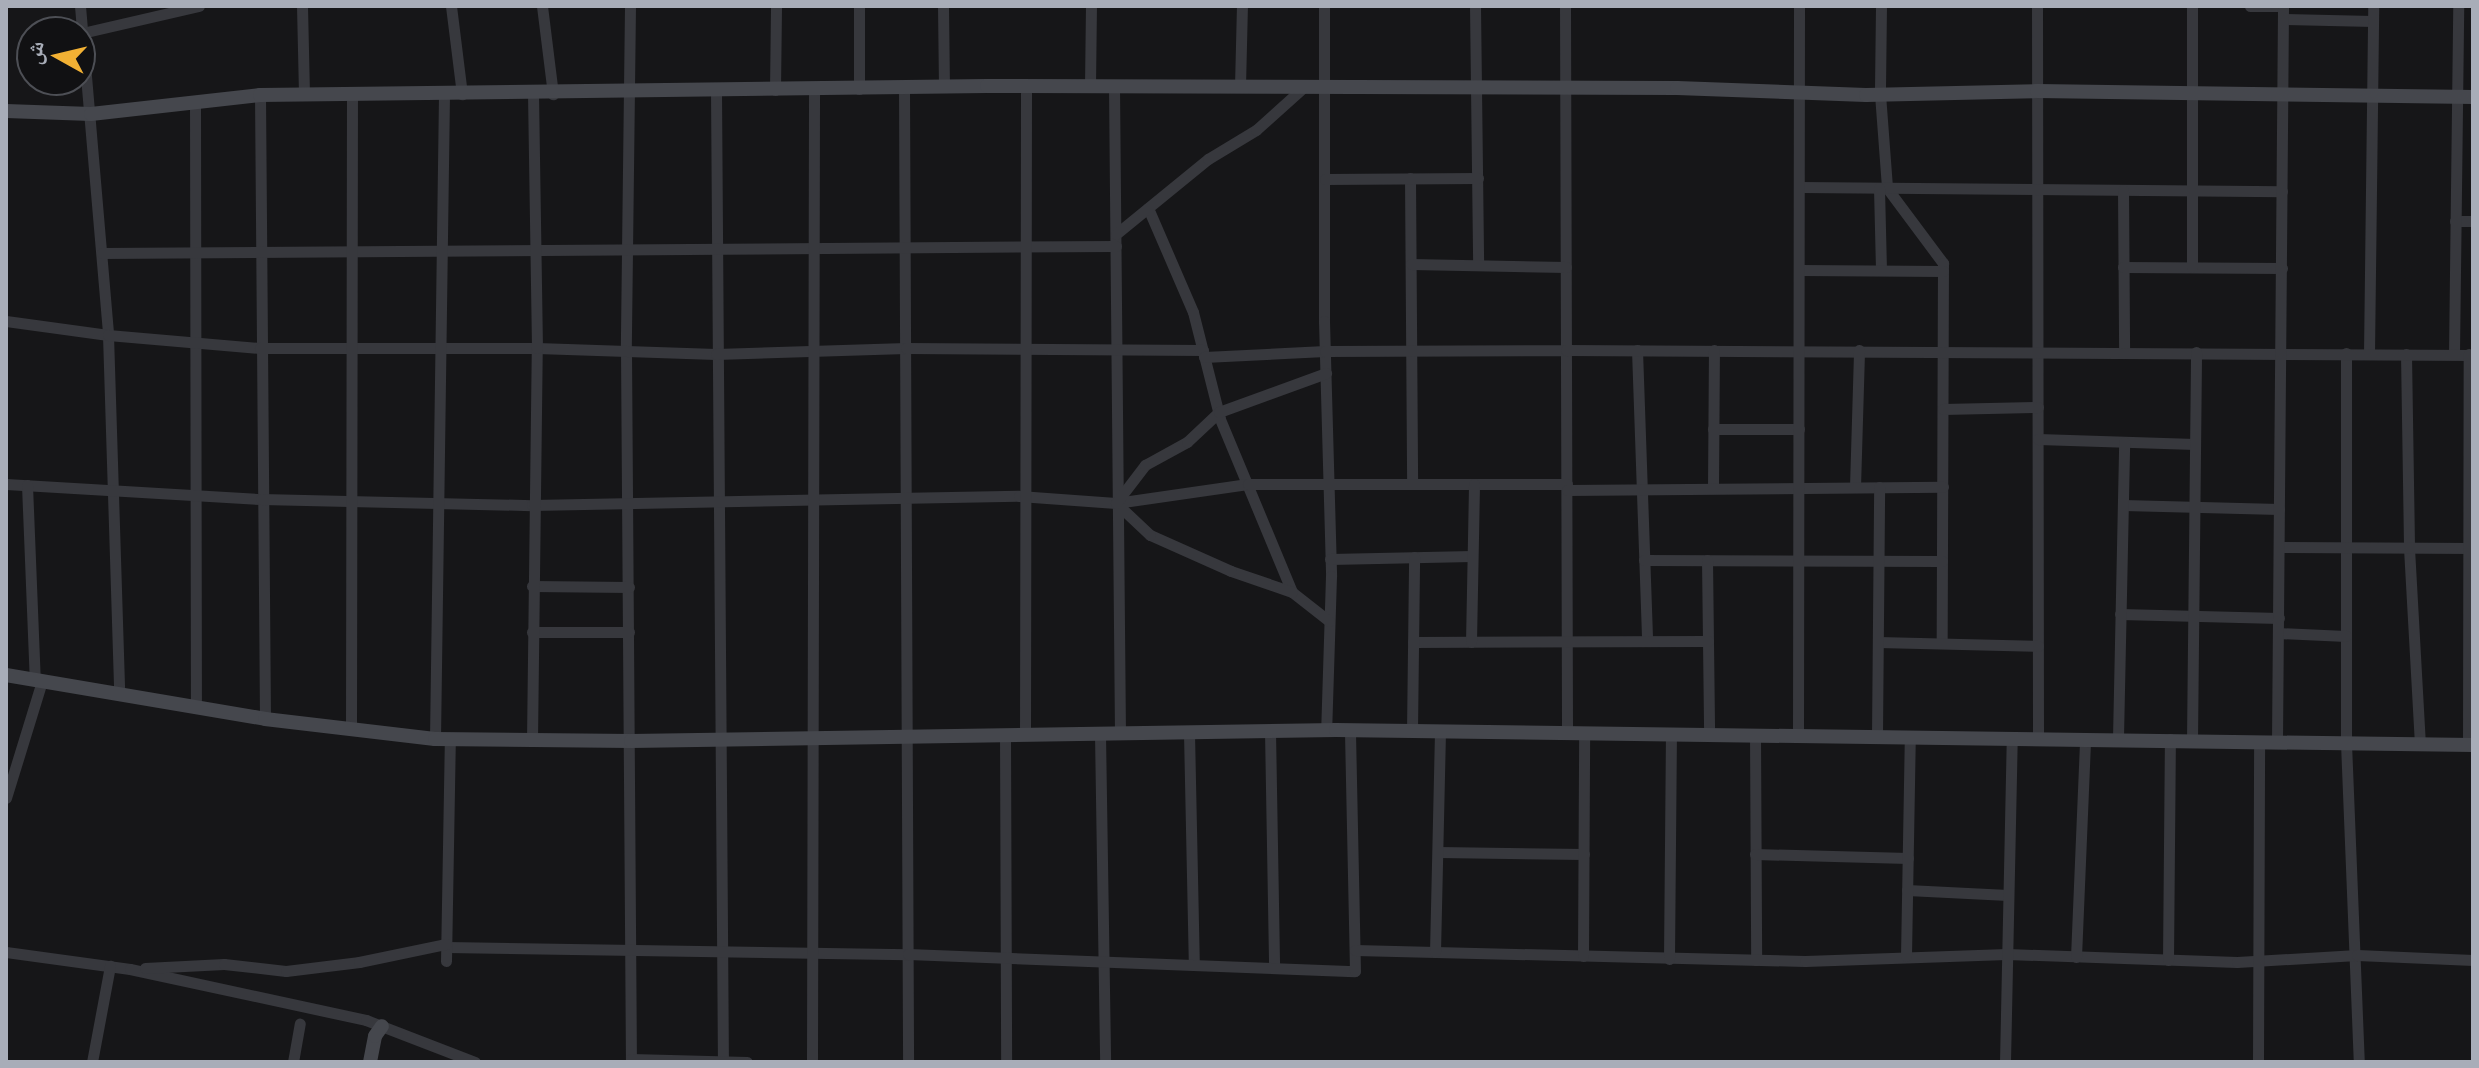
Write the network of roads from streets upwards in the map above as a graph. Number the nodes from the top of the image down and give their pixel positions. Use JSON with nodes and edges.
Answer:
{"nodes":[{"id":1,"x":199,"y":6,"type":"edge"},
{"id":2,"x":302,"y":6,"type":"edge"},
{"id":3,"x":451,"y":6,"type":"edge"},
{"id":4,"x":542,"y":6,"type":"edge"},
{"id":5,"x":630,"y":6,"type":"edge"},
{"id":6,"x":776,"y":6,"type":"edge"},
{"id":7,"x":859,"y":6,"type":"edge"},
{"id":8,"x":943,"y":6,"type":"edge"},
{"id":9,"x":1091,"y":6,"type":"edge"},
{"id":10,"x":1242,"y":6,"type":"edge"},
{"id":11,"x":1324,"y":6,"type":"edge"},
{"id":12,"x":1475,"y":6,"type":"edge"},
{"id":13,"x":1565,"y":6,"type":"edge"},
{"id":14,"x":1799,"y":6,"type":"edge"},
{"id":15,"x":1881,"y":6,"type":"edge"},
{"id":16,"x":2037,"y":6,"type":"edge"},
{"id":17,"x":2192,"y":6,"type":"edge"},
{"id":18,"x":2250,"y":6,"type":"edge"},
{"id":19,"x":2373,"y":6,"type":"edge"},
{"id":20,"x":2458,"y":6,"type":"edge"},
{"id":21,"x":2283,"y":10,"type":"edge"},
{"id":22,"x":2373,"y":21,"type":"junction"},
{"id":23,"x":96,"y":30,"type":"edge"},
{"id":24,"x":1026,"y":86,"type":"junction"},
{"id":25,"x":1090,"y":86,"type":"junction"},
{"id":26,"x":1114,"y":86,"type":"junction"},
{"id":27,"x":1240,"y":86,"type":"junction"},
{"id":28,"x":1306,"y":86,"type":"junction"},
{"id":29,"x":1323,"y":86,"type":"junction"},
{"id":30,"x":944,"y":87,"type":"junction"},
{"id":31,"x":1477,"y":87,"type":"junction"},
{"id":32,"x":904,"y":88,"type":"junction"},
{"id":33,"x":1566,"y":88,"type":"junction"},
{"id":34,"x":814,"y":89,"type":"junction"},
{"id":35,"x":859,"y":89,"type":"junction"},
{"id":36,"x":775,"y":90,"type":"junction"},
{"id":37,"x":716,"y":91,"type":"junction"},
{"id":38,"x":2037,"y":91,"type":"junction"},
{"id":39,"x":1800,"y":92,"type":"junction"},
{"id":40,"x":628,"y":93,"type":"junction"},
{"id":41,"x":2190,"y":93,"type":"junction"},
{"id":42,"x":462,"y":94,"type":"junction"},
{"id":43,"x":533,"y":94,"type":"junction"},
{"id":44,"x":553,"y":94,"type":"junction"},
{"id":45,"x":1880,"y":94,"type":"junction"},
{"id":46,"x":2283,"y":94,"type":"junction"},
{"id":47,"x":260,"y":95,"type":"junction"},
{"id":48,"x":304,"y":95,"type":"junction"},
{"id":49,"x":352,"y":95,"type":"junction"},
{"id":50,"x":444,"y":95,"type":"junction"},
{"id":51,"x":89,"y":96,"type":"edge"},
{"id":52,"x":2374,"y":96,"type":"junction"},
{"id":53,"x":2457,"y":97,"type":"junction"},
{"id":54,"x":2473,"y":97,"type":"edge"},
{"id":55,"x":195,"y":103,"type":"junction"},
{"id":56,"x":6,"y":111,"type":"edge"},
{"id":57,"x":91,"y":114,"type":"junction"},
{"id":58,"x":1410,"y":178,"type":"junction"},
{"id":59,"x":1478,"y":178,"type":"junction"},
{"id":60,"x":1325,"y":179,"type":"junction"},
{"id":61,"x":1800,"y":187,"type":"junction"},
{"id":62,"x":1883,"y":188,"type":"junction"},
{"id":63,"x":2038,"y":190,"type":"junction"},
{"id":64,"x":2123,"y":190,"type":"junction"},
{"id":65,"x":2191,"y":190,"type":"junction"},
{"id":66,"x":2282,"y":191,"type":"junction"},
{"id":67,"x":1148,"y":208,"type":"junction"},
{"id":68,"x":2455,"y":221,"type":"junction"},
{"id":69,"x":2473,"y":221,"type":"edge"},
{"id":70,"x":1116,"y":240,"type":"junction"},
{"id":71,"x":905,"y":247,"type":"junction"},
{"id":72,"x":1026,"y":247,"type":"junction"},
{"id":73,"x":812,"y":248,"type":"junction"},
{"id":74,"x":627,"y":249,"type":"junction"},
{"id":75,"x":716,"y":249,"type":"junction"},
{"id":76,"x":441,"y":250,"type":"junction"},
{"id":77,"x":536,"y":250,"type":"junction"},
{"id":78,"x":351,"y":251,"type":"junction"},
{"id":79,"x":197,"y":252,"type":"junction"},
{"id":80,"x":260,"y":252,"type":"junction"},
{"id":81,"x":102,"y":253,"type":"junction"},
{"id":82,"x":1411,"y":264,"type":"junction"},
{"id":83,"x":1478,"y":265,"type":"junction"},
{"id":84,"x":1566,"y":267,"type":"junction"},
{"id":85,"x":2123,"y":267,"type":"junction"},
{"id":86,"x":2192,"y":267,"type":"junction"},
{"id":87,"x":2282,"y":268,"type":"junction"},
{"id":88,"x":1800,"y":270,"type":"junction"},
{"id":89,"x":1881,"y":270,"type":"junction"},
{"id":90,"x":1943,"y":271,"type":"junction"},
{"id":91,"x":6,"y":321,"type":"edge"},
{"id":92,"x":108,"y":335,"type":"junction"},
{"id":93,"x":198,"y":343,"type":"junction"},
{"id":94,"x":260,"y":348,"type":"junction"},
{"id":95,"x":351,"y":348,"type":"junction"},
{"id":96,"x":439,"y":348,"type":"junction"},
{"id":97,"x":537,"y":348,"type":"junction"},
{"id":98,"x":906,"y":348,"type":"junction"},
{"id":99,"x":1025,"y":348,"type":"junction"},
{"id":100,"x":1118,"y":348,"type":"junction"},
{"id":101,"x":1566,"y":350,"type":"junction"},
{"id":102,"x":1637,"y":350,"type":"junction"},
{"id":103,"x":1714,"y":350,"type":"junction"},
{"id":104,"x":1800,"y":350,"type":"junction"},
{"id":105,"x":1859,"y":350,"type":"junction"},
{"id":106,"x":1943,"y":350,"type":"junction"},
{"id":107,"x":2038,"y":350,"type":"junction"},
{"id":108,"x":626,"y":351,"type":"junction"},
{"id":109,"x":812,"y":351,"type":"junction"},
{"id":110,"x":1325,"y":351,"type":"junction"},
{"id":111,"x":1411,"y":351,"type":"junction"},
{"id":112,"x":2124,"y":351,"type":"junction"},
{"id":113,"x":2196,"y":352,"type":"junction"},
{"id":114,"x":2281,"y":353,"type":"junction"},
{"id":115,"x":2346,"y":353,"type":"junction"},
{"id":116,"x":716,"y":354,"type":"junction"},
{"id":117,"x":1204,"y":354,"type":"junction"},
{"id":118,"x":2369,"y":354,"type":"junction"},
{"id":119,"x":2406,"y":354,"type":"junction"},
{"id":120,"x":2454,"y":354,"type":"junction"},
{"id":121,"x":2471,"y":354,"type":"edge"},
{"id":122,"x":1326,"y":373,"type":"junction"},
{"id":123,"x":2038,"y":407,"type":"junction"},
{"id":124,"x":1943,"y":409,"type":"junction"},
{"id":125,"x":1219,"y":412,"type":"junction"},
{"id":126,"x":1713,"y":429,"type":"junction"},
{"id":127,"x":1799,"y":429,"type":"junction"},
{"id":128,"x":2038,"y":439,"type":"junction"},
{"id":129,"x":2124,"y":442,"type":"junction"},
{"id":130,"x":2195,"y":444,"type":"junction"},
{"id":131,"x":6,"y":484,"type":"edge"},
{"id":132,"x":1248,"y":484,"type":"junction"},
{"id":133,"x":1328,"y":484,"type":"junction"},
{"id":134,"x":1412,"y":484,"type":"junction"},
{"id":135,"x":1474,"y":484,"type":"junction"},
{"id":136,"x":27,"y":485,"type":"junction"},
{"id":137,"x":1567,"y":487,"type":"junction"},
{"id":138,"x":1855,"y":487,"type":"junction"},
{"id":139,"x":1879,"y":487,"type":"junction"},
{"id":140,"x":1943,"y":487,"type":"junction"},
{"id":141,"x":114,"y":488,"type":"junction"},
{"id":142,"x":1713,"y":488,"type":"junction"},
{"id":143,"x":1799,"y":488,"type":"junction"},
{"id":144,"x":1642,"y":489,"type":"junction"},
{"id":145,"x":196,"y":494,"type":"junction"},
{"id":146,"x":1025,"y":497,"type":"junction"},
{"id":147,"x":908,"y":498,"type":"junction"},
{"id":148,"x":261,"y":499,"type":"junction"},
{"id":149,"x":812,"y":500,"type":"junction"},
{"id":150,"x":352,"y":501,"type":"junction"},
{"id":151,"x":717,"y":502,"type":"junction"},
{"id":152,"x":436,"y":503,"type":"junction"},
{"id":153,"x":1116,"y":503,"type":"junction"},
{"id":154,"x":627,"y":504,"type":"junction"},
{"id":155,"x":532,"y":505,"type":"junction"},
{"id":156,"x":2123,"y":505,"type":"junction"},
{"id":157,"x":2195,"y":507,"type":"junction"},
{"id":158,"x":2279,"y":509,"type":"junction"},
{"id":159,"x":2279,"y":547,"type":"junction"},
{"id":160,"x":2346,"y":548,"type":"junction"},
{"id":161,"x":2409,"y":548,"type":"junction"},
{"id":162,"x":2471,"y":548,"type":"edge"},
{"id":163,"x":1472,"y":556,"type":"junction"},
{"id":164,"x":1414,"y":557,"type":"junction"},
{"id":165,"x":1330,"y":559,"type":"junction"},
{"id":166,"x":1644,"y":560,"type":"junction"},
{"id":167,"x":1707,"y":560,"type":"junction"},
{"id":168,"x":1799,"y":561,"type":"junction"},
{"id":169,"x":1879,"y":561,"type":"junction"},
{"id":170,"x":1942,"y":561,"type":"junction"},
{"id":171,"x":532,"y":586,"type":"junction"},
{"id":172,"x":629,"y":587,"type":"junction"},
{"id":173,"x":1292,"y":592,"type":"junction"},
{"id":174,"x":2120,"y":614,"type":"junction"},
{"id":175,"x":2194,"y":616,"type":"junction"},
{"id":176,"x":2279,"y":618,"type":"junction"},
{"id":177,"x":1329,"y":621,"type":"junction"},
{"id":178,"x":532,"y":632,"type":"junction"},
{"id":179,"x":629,"y":632,"type":"junction"},
{"id":180,"x":2278,"y":633,"type":"junction"},
{"id":181,"x":2346,"y":636,"type":"junction"},
{"id":182,"x":1647,"y":641,"type":"junction"},
{"id":183,"x":1708,"y":641,"type":"junction"},
{"id":184,"x":1413,"y":642,"type":"junction"},
{"id":185,"x":1471,"y":642,"type":"junction"},
{"id":186,"x":1567,"y":642,"type":"junction"},
{"id":187,"x":1878,"y":642,"type":"junction"},
{"id":188,"x":1942,"y":643,"type":"junction"},
{"id":189,"x":2038,"y":646,"type":"junction"},
{"id":190,"x":6,"y":675,"type":"edge"},
{"id":191,"x":38,"y":680,"type":"junction"},
{"id":192,"x":119,"y":694,"type":"junction"},
{"id":193,"x":196,"y":708,"type":"junction"},
{"id":194,"x":265,"y":719,"type":"junction"},
{"id":195,"x":351,"y":729,"type":"junction"},
{"id":196,"x":1270,"y":731,"type":"junction"},
{"id":197,"x":1326,"y":731,"type":"junction"},
{"id":198,"x":1350,"y":731,"type":"junction"},
{"id":199,"x":1412,"y":731,"type":"junction"},
{"id":200,"x":1440,"y":731,"type":"junction"},
{"id":201,"x":1567,"y":732,"type":"junction"},
{"id":202,"x":1189,"y":733,"type":"junction"},
{"id":203,"x":1584,"y":733,"type":"junction"},
{"id":204,"x":1671,"y":733,"type":"junction"},
{"id":205,"x":1100,"y":734,"type":"junction"},
{"id":206,"x":1120,"y":734,"type":"junction"},
{"id":207,"x":1709,"y":734,"type":"junction"},
{"id":208,"x":1755,"y":734,"type":"junction"},
{"id":209,"x":1005,"y":735,"type":"junction"},
{"id":210,"x":1025,"y":735,"type":"junction"},
{"id":211,"x":1798,"y":735,"type":"junction"},
{"id":212,"x":1877,"y":735,"type":"junction"},
{"id":213,"x":1910,"y":736,"type":"junction"},
{"id":214,"x":908,"y":737,"type":"junction"},
{"id":215,"x":2012,"y":737,"type":"junction"},
{"id":216,"x":2038,"y":737,"type":"junction"},
{"id":217,"x":814,"y":738,"type":"junction"},
{"id":218,"x":2085,"y":738,"type":"junction"},
{"id":219,"x":2118,"y":738,"type":"junction"},
{"id":220,"x":435,"y":739,"type":"junction"},
{"id":221,"x":450,"y":739,"type":"junction"},
{"id":222,"x":2170,"y":739,"type":"junction"},
{"id":223,"x":532,"y":740,"type":"junction"},
{"id":224,"x":720,"y":740,"type":"junction"},
{"id":225,"x":2192,"y":740,"type":"junction"},
{"id":226,"x":631,"y":741,"type":"junction"},
{"id":227,"x":2259,"y":741,"type":"junction"},
{"id":228,"x":2277,"y":741,"type":"junction"},
{"id":229,"x":2346,"y":743,"type":"junction"},
{"id":230,"x":2420,"y":744,"type":"junction"},
{"id":231,"x":2471,"y":745,"type":"edge"},
{"id":232,"x":6,"y":798,"type":"edge"},
{"id":233,"x":1438,"y":852,"type":"junction"},
{"id":234,"x":1584,"y":854,"type":"junction"},
{"id":235,"x":1755,"y":854,"type":"junction"},
{"id":236,"x":1908,"y":858,"type":"junction"},
{"id":237,"x":1907,"y":890,"type":"junction"},
{"id":238,"x":2008,"y":895,"type":"junction"},
{"id":239,"x":446,"y":946,"type":"junction"},
{"id":240,"x":631,"y":950,"type":"junction"},
{"id":241,"x":1355,"y":950,"type":"junction"},
{"id":242,"x":722,"y":951,"type":"junction"},
{"id":243,"x":6,"y":952,"type":"edge"},
{"id":244,"x":813,"y":952,"type":"junction"},
{"id":245,"x":1435,"y":952,"type":"junction"},
{"id":246,"x":908,"y":954,"type":"junction"},
{"id":247,"x":2007,"y":954,"type":"junction"},
{"id":248,"x":2357,"y":955,"type":"junction"},
{"id":249,"x":1583,"y":956,"type":"junction"},
{"id":250,"x":1906,"y":956,"type":"junction"},
{"id":251,"x":2076,"y":957,"type":"junction"},
{"id":252,"x":1006,"y":958,"type":"junction"},
{"id":253,"x":1669,"y":959,"type":"junction"},
{"id":254,"x":1756,"y":960,"type":"junction"},
{"id":255,"x":2168,"y":960,"type":"junction"},
{"id":256,"x":2473,"y":960,"type":"edge"},
{"id":257,"x":446,"y":961,"type":"dead end"},
{"id":258,"x":1103,"y":961,"type":"junction"},
{"id":259,"x":2258,"y":961,"type":"junction"},
{"id":260,"x":1194,"y":965,"type":"junction"},
{"id":261,"x":110,"y":966,"type":"junction"},
{"id":262,"x":1274,"y":968,"type":"junction"},
{"id":263,"x":130,"y":969,"type":"junction"},
{"id":264,"x":300,"y":1024,"type":"dead end"},
{"id":265,"x":382,"y":1026,"type":"junction"},
{"id":266,"x":631,"y":1060,"type":"edge"},
{"id":267,"x":92,"y":1062,"type":"edge"},
{"id":268,"x":293,"y":1062,"type":"edge"},
{"id":269,"x":370,"y":1062,"type":"edge"},
{"id":270,"x":475,"y":1062,"type":"edge"},
{"id":271,"x":723,"y":1062,"type":"edge"},
{"id":272,"x":747,"y":1062,"type":"edge"},
{"id":273,"x":812,"y":1062,"type":"edge"},
{"id":274,"x":908,"y":1062,"type":"edge"},
{"id":275,"x":1006,"y":1062,"type":"edge"},
{"id":276,"x":1105,"y":1062,"type":"edge"},
{"id":277,"x":2005,"y":1062,"type":"edge"},
{"id":278,"x":2258,"y":1062,"type":"edge"},
{"id":279,"x":2359,"y":1062,"type":"edge"}],
"edges":[{"from":1,"to":23,"type":"street"},
{"from":2,"to":48,"type":"street"},
{"from":3,"to":42,"type":"street"},
{"from":4,"to":44,"type":"street"},
{"from":5,"to":40,"type":"street"},
{"from":6,"to":36,"type":"street"},
{"from":7,"to":35,"type":"street"},
{"from":8,"to":30,"type":"street"},
{"from":9,"to":25,"type":"street"},
{"from":10,"to":27,"type":"street"},
{"from":11,"to":29,"type":"street"},
{"from":12,"to":31,"type":"street"},
{"from":13,"to":33,"type":"street"},
{"from":14,"to":39,"type":"street"},
{"from":15,"to":45,"type":"street"},
{"from":16,"to":38,"type":"street"},
{"from":17,"to":41,"type":"street"},
{"from":18,"to":21,"type":"street"},
{"from":19,"to":22,"type":"street"},
{"from":20,"to":53,"type":"street"},
{"from":21,"to":22,"type":"street"},
{"from":21,"to":46,"type":"street"},
{"from":22,"to":52,"type":"street"},
{"from":24,"to":25,"type":"street"},
{"from":24,"to":30,"type":"street"},
{"from":24,"to":72,"type":"street"},
{"from":25,"to":26,"type":"street"},
{"from":26,"to":27,"type":"street"},
{"from":26,"to":70,"type":"street"},
{"from":27,"to":28,"type":"street"},
{"from":28,"to":29,"type":"street"},
{"from":28,"to":67,"type":"street"},
{"from":29,"to":31,"type":"street"},
{"from":29,"to":60,"type":"street"},
{"from":30,"to":32,"type":"street"},
{"from":31,"to":33,"type":"street"},
{"from":31,"to":59,"type":"street"},
{"from":32,"to":35,"type":"street"},
{"from":32,"to":71,"type":"street"},
{"from":33,"to":39,"type":"street"},
{"from":33,"to":84,"type":"street"},
{"from":34,"to":35,"type":"street"},
{"from":34,"to":36,"type":"street"},
{"from":34,"to":73,"type":"street"},
{"from":36,"to":37,"type":"street"},
{"from":37,"to":40,"type":"street"},
{"from":37,"to":75,"type":"street"},
{"from":38,"to":41,"type":"street"},
{"from":38,"to":45,"type":"street"},
{"from":38,"to":63,"type":"street"},
{"from":39,"to":45,"type":"street"},
{"from":39,"to":61,"type":"street"},
{"from":40,"to":44,"type":"street"},
{"from":40,"to":74,"type":"street"},
{"from":41,"to":46,"type":"street"},
{"from":41,"to":65,"type":"street"},
{"from":42,"to":43,"type":"street"},
{"from":42,"to":50,"type":"street"},
{"from":43,"to":44,"type":"street"},
{"from":43,"to":77,"type":"street"},
{"from":45,"to":62,"type":"street"},
{"from":46,"to":52,"type":"street"},
{"from":46,"to":66,"type":"street"},
{"from":47,"to":48,"type":"street"},
{"from":47,"to":55,"type":"street"},
{"from":47,"to":80,"type":"street"},
{"from":48,"to":49,"type":"street"},
{"from":49,"to":50,"type":"street"},
{"from":49,"to":78,"type":"street"},
{"from":50,"to":76,"type":"street"},
{"from":51,"to":57,"type":"street"},
{"from":52,"to":53,"type":"street"},
{"from":52,"to":118,"type":"street"},
{"from":53,"to":54,"type":"street"},
{"from":53,"to":68,"type":"street"},
{"from":55,"to":57,"type":"street"},
{"from":55,"to":79,"type":"street"},
{"from":56,"to":57,"type":"street"},
{"from":57,"to":81,"type":"street"},
{"from":58,"to":59,"type":"street"},
{"from":58,"to":60,"type":"street"},
{"from":58,"to":82,"type":"street"},
{"from":59,"to":83,"type":"street"},
{"from":60,"to":110,"type":"street"},
{"from":61,"to":62,"type":"street"},
{"from":61,"to":88,"type":"street"},
{"from":62,"to":63,"type":"street"},
{"from":62,"to":89,"type":"street"},
{"from":62,"to":90,"type":"street"},
{"from":63,"to":64,"type":"street"},
{"from":63,"to":107,"type":"street"},
{"from":64,"to":65,"type":"street"},
{"from":64,"to":85,"type":"street"},
{"from":65,"to":66,"type":"street"},
{"from":65,"to":86,"type":"street"},
{"from":66,"to":87,"type":"street"},
{"from":67,"to":70,"type":"street"},
{"from":67,"to":117,"type":"street"},
{"from":68,"to":69,"type":"street"},
{"from":68,"to":120,"type":"street"},
{"from":70,"to":72,"type":"street"},
{"from":70,"to":100,"type":"street"},
{"from":71,"to":72,"type":"street"},
{"from":71,"to":73,"type":"street"},
{"from":71,"to":98,"type":"street"},
{"from":72,"to":99,"type":"street"},
{"from":73,"to":75,"type":"street"},
{"from":73,"to":109,"type":"street"},
{"from":74,"to":75,"type":"street"},
{"from":74,"to":77,"type":"street"},
{"from":74,"to":108,"type":"street"},
{"from":75,"to":116,"type":"street"},
{"from":76,"to":77,"type":"street"},
{"from":76,"to":78,"type":"street"},
{"from":76,"to":96,"type":"street"},
{"from":77,"to":97,"type":"street"},
{"from":78,"to":80,"type":"street"},
{"from":78,"to":95,"type":"street"},
{"from":79,"to":80,"type":"street"},
{"from":79,"to":81,"type":"street"},
{"from":79,"to":93,"type":"street"},
{"from":80,"to":94,"type":"street"},
{"from":81,"to":92,"type":"street"},
{"from":82,"to":83,"type":"street"},
{"from":82,"to":111,"type":"street"},
{"from":83,"to":84,"type":"street"},
{"from":84,"to":101,"type":"street"},
{"from":85,"to":86,"type":"street"},
{"from":85,"to":112,"type":"street"},
{"from":86,"to":87,"type":"street"},
{"from":87,"to":114,"type":"street"},
{"from":88,"to":89,"type":"street"},
{"from":88,"to":104,"type":"street"},
{"from":89,"to":90,"type":"street"},
{"from":90,"to":106,"type":"street"},
{"from":91,"to":92,"type":"street"},
{"from":92,"to":93,"type":"street"},
{"from":92,"to":141,"type":"street"},
{"from":93,"to":94,"type":"street"},
{"from":93,"to":145,"type":"street"},
{"from":94,"to":95,"type":"street"},
{"from":94,"to":148,"type":"street"},
{"from":95,"to":96,"type":"street"},
{"from":95,"to":150,"type":"street"},
{"from":96,"to":97,"type":"street"},
{"from":96,"to":152,"type":"street"},
{"from":97,"to":108,"type":"street"},
{"from":97,"to":155,"type":"street"},
{"from":98,"to":99,"type":"street"},
{"from":98,"to":109,"type":"street"},
{"from":98,"to":147,"type":"street"},
{"from":99,"to":100,"type":"street"},
{"from":99,"to":146,"type":"street"},
{"from":100,"to":117,"type":"street"},
{"from":100,"to":153,"type":"street"},
{"from":101,"to":102,"type":"street"},
{"from":101,"to":111,"type":"street"},
{"from":101,"to":137,"type":"street"},
{"from":102,"to":103,"type":"street"},
{"from":102,"to":144,"type":"street"},
{"from":103,"to":104,"type":"street"},
{"from":103,"to":126,"type":"street"},
{"from":104,"to":105,"type":"street"},
{"from":104,"to":127,"type":"street"},
{"from":105,"to":106,"type":"street"},
{"from":105,"to":138,"type":"street"},
{"from":106,"to":107,"type":"street"},
{"from":106,"to":124,"type":"street"},
{"from":107,"to":112,"type":"street"},
{"from":107,"to":123,"type":"street"},
{"from":108,"to":116,"type":"street"},
{"from":108,"to":154,"type":"street"},
{"from":109,"to":116,"type":"street"},
{"from":109,"to":149,"type":"street"},
{"from":110,"to":111,"type":"street"},
{"from":110,"to":117,"type":"street"},
{"from":110,"to":122,"type":"street"},
{"from":111,"to":134,"type":"street"},
{"from":112,"to":113,"type":"street"},
{"from":113,"to":114,"type":"street"},
{"from":113,"to":130,"type":"street"},
{"from":114,"to":115,"type":"street"},
{"from":114,"to":158,"type":"street"},
{"from":115,"to":118,"type":"street"},
{"from":115,"to":160,"type":"street"},
{"from":116,"to":151,"type":"street"},
{"from":117,"to":125,"type":"street"},
{"from":118,"to":119,"type":"street"},
{"from":119,"to":120,"type":"street"},
{"from":119,"to":161,"type":"street"},
{"from":120,"to":121,"type":"street"},
{"from":121,"to":162,"type":"street"},
{"from":122,"to":125,"type":"street"},
{"from":122,"to":133,"type":"street"},
{"from":123,"to":124,"type":"street"},
{"from":123,"to":128,"type":"street"},
{"from":124,"to":140,"type":"street"},
{"from":125,"to":132,"type":"street"},
{"from":125,"to":153,"type":"street"},
{"from":126,"to":127,"type":"street"},
{"from":126,"to":142,"type":"street"},
{"from":127,"to":143,"type":"street"},
{"from":128,"to":129,"type":"street"},
{"from":128,"to":189,"type":"street"},
{"from":129,"to":130,"type":"street"},
{"from":129,"to":156,"type":"street"},
{"from":130,"to":157,"type":"street"},
{"from":131,"to":136,"type":"street"},
{"from":132,"to":133,"type":"street"},
{"from":132,"to":153,"type":"street"},
{"from":132,"to":173,"type":"street"},
{"from":133,"to":134,"type":"street"},
{"from":133,"to":165,"type":"street"},
{"from":134,"to":135,"type":"street"},
{"from":135,"to":137,"type":"street"},
{"from":135,"to":163,"type":"street"},
{"from":136,"to":141,"type":"street"},
{"from":136,"to":191,"type":"street"},
{"from":137,"to":144,"type":"street"},
{"from":137,"to":186,"type":"street"},
{"from":138,"to":139,"type":"street"},
{"from":138,"to":143,"type":"street"},
{"from":139,"to":140,"type":"street"},
{"from":139,"to":169,"type":"street"},
{"from":140,"to":170,"type":"street"},
{"from":141,"to":145,"type":"street"},
{"from":141,"to":192,"type":"street"},
{"from":142,"to":143,"type":"street"},
{"from":142,"to":144,"type":"street"},
{"from":143,"to":168,"type":"street"},
{"from":144,"to":166,"type":"street"},
{"from":145,"to":148,"type":"street"},
{"from":145,"to":193,"type":"street"},
{"from":146,"to":147,"type":"street"},
{"from":146,"to":153,"type":"street"},
{"from":146,"to":210,"type":"street"},
{"from":147,"to":149,"type":"street"},
{"from":147,"to":214,"type":"street"},
{"from":148,"to":150,"type":"street"},
{"from":148,"to":194,"type":"street"},
{"from":149,"to":151,"type":"street"},
{"from":149,"to":217,"type":"street"},
{"from":150,"to":152,"type":"street"},
{"from":150,"to":195,"type":"street"},
{"from":151,"to":154,"type":"street"},
{"from":151,"to":224,"type":"street"},
{"from":152,"to":155,"type":"street"},
{"from":152,"to":220,"type":"street"},
{"from":153,"to":173,"type":"street"},
{"from":153,"to":206,"type":"street"},
{"from":154,"to":155,"type":"street"},
{"from":154,"to":172,"type":"street"},
{"from":155,"to":171,"type":"street"},
{"from":156,"to":157,"type":"street"},
{"from":156,"to":174,"type":"street"},
{"from":157,"to":158,"type":"street"},
{"from":157,"to":175,"type":"street"},
{"from":158,"to":159,"type":"street"},
{"from":159,"to":160,"type":"street"},
{"from":159,"to":176,"type":"street"},
{"from":160,"to":161,"type":"street"},
{"from":160,"to":181,"type":"street"},
{"from":161,"to":162,"type":"street"},
{"from":161,"to":230,"type":"street"},
{"from":162,"to":231,"type":"street"},
{"from":163,"to":164,"type":"street"},
{"from":163,"to":185,"type":"street"},
{"from":164,"to":165,"type":"street"},
{"from":164,"to":184,"type":"street"},
{"from":165,"to":177,"type":"street"},
{"from":166,"to":167,"type":"street"},
{"from":166,"to":182,"type":"street"},
{"from":167,"to":168,"type":"street"},
{"from":167,"to":183,"type":"street"},
{"from":168,"to":169,"type":"street"},
{"from":168,"to":211,"type":"street"},
{"from":169,"to":170,"type":"street"},
{"from":169,"to":187,"type":"street"},
{"from":170,"to":188,"type":"street"},
{"from":171,"to":172,"type":"street"},
{"from":171,"to":178,"type":"street"},
{"from":172,"to":179,"type":"street"},
{"from":173,"to":177,"type":"street"},
{"from":174,"to":175,"type":"street"},
{"from":174,"to":219,"type":"street"},
{"from":175,"to":176,"type":"street"},
{"from":175,"to":225,"type":"street"},
{"from":176,"to":180,"type":"street"},
{"from":177,"to":197,"type":"street"},
{"from":178,"to":179,"type":"street"},
{"from":178,"to":223,"type":"street"},
{"from":179,"to":226,"type":"street"},
{"from":180,"to":181,"type":"street"},
{"from":180,"to":228,"type":"street"},
{"from":181,"to":229,"type":"street"},
{"from":182,"to":183,"type":"street"},
{"from":182,"to":186,"type":"street"},
{"from":183,"to":207,"type":"street"},
{"from":184,"to":185,"type":"street"},
{"from":184,"to":199,"type":"street"},
{"from":185,"to":186,"type":"street"},
{"from":186,"to":201,"type":"street"},
{"from":187,"to":188,"type":"street"},
{"from":187,"to":212,"type":"street"},
{"from":188,"to":189,"type":"street"},
{"from":189,"to":216,"type":"street"},
{"from":190,"to":191,"type":"street"},
{"from":191,"to":192,"type":"street"},
{"from":191,"to":232,"type":"street"},
{"from":192,"to":193,"type":"street"},
{"from":193,"to":194,"type":"street"},
{"from":194,"to":195,"type":"street"},
{"from":195,"to":220,"type":"street"},
{"from":196,"to":197,"type":"street"},
{"from":196,"to":202,"type":"street"},
{"from":196,"to":262,"type":"street"},
{"from":197,"to":198,"type":"street"},
{"from":198,"to":199,"type":"street"},
{"from":198,"to":241,"type":"street"},
{"from":199,"to":200,"type":"street"},
{"from":200,"to":201,"type":"street"},
{"from":200,"to":233,"type":"street"},
{"from":201,"to":203,"type":"street"},
{"from":202,"to":206,"type":"street"},
{"from":202,"to":260,"type":"street"},
{"from":203,"to":204,"type":"street"},
{"from":203,"to":234,"type":"street"},
{"from":204,"to":207,"type":"street"},
{"from":204,"to":253,"type":"street"},
{"from":205,"to":206,"type":"street"},
{"from":205,"to":210,"type":"street"},
{"from":205,"to":258,"type":"street"},
{"from":207,"to":208,"type":"street"},
{"from":208,"to":211,"type":"street"},
{"from":208,"to":235,"type":"street"},
{"from":209,"to":210,"type":"street"},
{"from":209,"to":214,"type":"street"},
{"from":209,"to":252,"type":"street"},
{"from":211,"to":212,"type":"street"},
{"from":212,"to":213,"type":"street"},
{"from":213,"to":215,"type":"street"},
{"from":213,"to":236,"type":"street"},
{"from":214,"to":217,"type":"street"},
{"from":214,"to":246,"type":"street"},
{"from":215,"to":216,"type":"street"},
{"from":215,"to":238,"type":"street"},
{"from":216,"to":218,"type":"street"},
{"from":217,"to":224,"type":"street"},
{"from":217,"to":244,"type":"street"},
{"from":218,"to":219,"type":"street"},
{"from":218,"to":251,"type":"street"},
{"from":219,"to":222,"type":"street"},
{"from":220,"to":221,"type":"street"},
{"from":221,"to":223,"type":"street"},
{"from":221,"to":239,"type":"street"},
{"from":222,"to":225,"type":"street"},
{"from":222,"to":255,"type":"street"},
{"from":223,"to":226,"type":"street"},
{"from":224,"to":226,"type":"street"},
{"from":224,"to":242,"type":"street"},
{"from":225,"to":227,"type":"street"},
{"from":226,"to":240,"type":"street"},
{"from":227,"to":228,"type":"street"},
{"from":227,"to":259,"type":"street"},
{"from":228,"to":229,"type":"street"},
{"from":229,"to":230,"type":"street"},
{"from":229,"to":248,"type":"street"},
{"from":230,"to":231,"type":"street"},
{"from":233,"to":234,"type":"street"},
{"from":233,"to":245,"type":"street"},
{"from":234,"to":249,"type":"street"},
{"from":235,"to":236,"type":"street"},
{"from":235,"to":254,"type":"street"},
{"from":236,"to":237,"type":"street"},
{"from":237,"to":238,"type":"street"},
{"from":237,"to":250,"type":"street"},
{"from":238,"to":247,"type":"street"},
{"from":239,"to":240,"type":"street"},
{"from":239,"to":257,"type":"street"},
{"from":239,"to":263,"type":"street"},
{"from":240,"to":242,"type":"street"},
{"from":240,"to":266,"type":"street"},
{"from":241,"to":245,"type":"street"},
{"from":241,"to":262,"type":"street"},
{"from":242,"to":244,"type":"street"},
{"from":242,"to":271,"type":"street"},
{"from":243,"to":261,"type":"street"},
{"from":244,"to":246,"type":"street"},
{"from":244,"to":273,"type":"street"},
{"from":245,"to":249,"type":"street"},
{"from":246,"to":252,"type":"street"},
{"from":246,"to":274,"type":"street"},
{"from":247,"to":250,"type":"street"},
{"from":247,"to":251,"type":"street"},
{"from":247,"to":277,"type":"street"},
{"from":248,"to":256,"type":"street"},
{"from":248,"to":259,"type":"street"},
{"from":248,"to":279,"type":"street"},
{"from":249,"to":253,"type":"street"},
{"from":250,"to":254,"type":"street"},
{"from":251,"to":255,"type":"street"},
{"from":252,"to":258,"type":"street"},
{"from":252,"to":275,"type":"street"},
{"from":253,"to":254,"type":"street"},
{"from":255,"to":259,"type":"street"},
{"from":258,"to":260,"type":"street"},
{"from":258,"to":276,"type":"street"},
{"from":259,"to":278,"type":"street"},
{"from":260,"to":262,"type":"street"},
{"from":261,"to":263,"type":"street"},
{"from":261,"to":267,"type":"street"},
{"from":263,"to":265,"type":"street"},
{"from":264,"to":268,"type":"street"},
{"from":265,"to":269,"type":"street"},
{"from":265,"to":270,"type":"street"},
{"from":266,"to":271,"type":"street"},
{"from":271,"to":272,"type":"street"}]}
